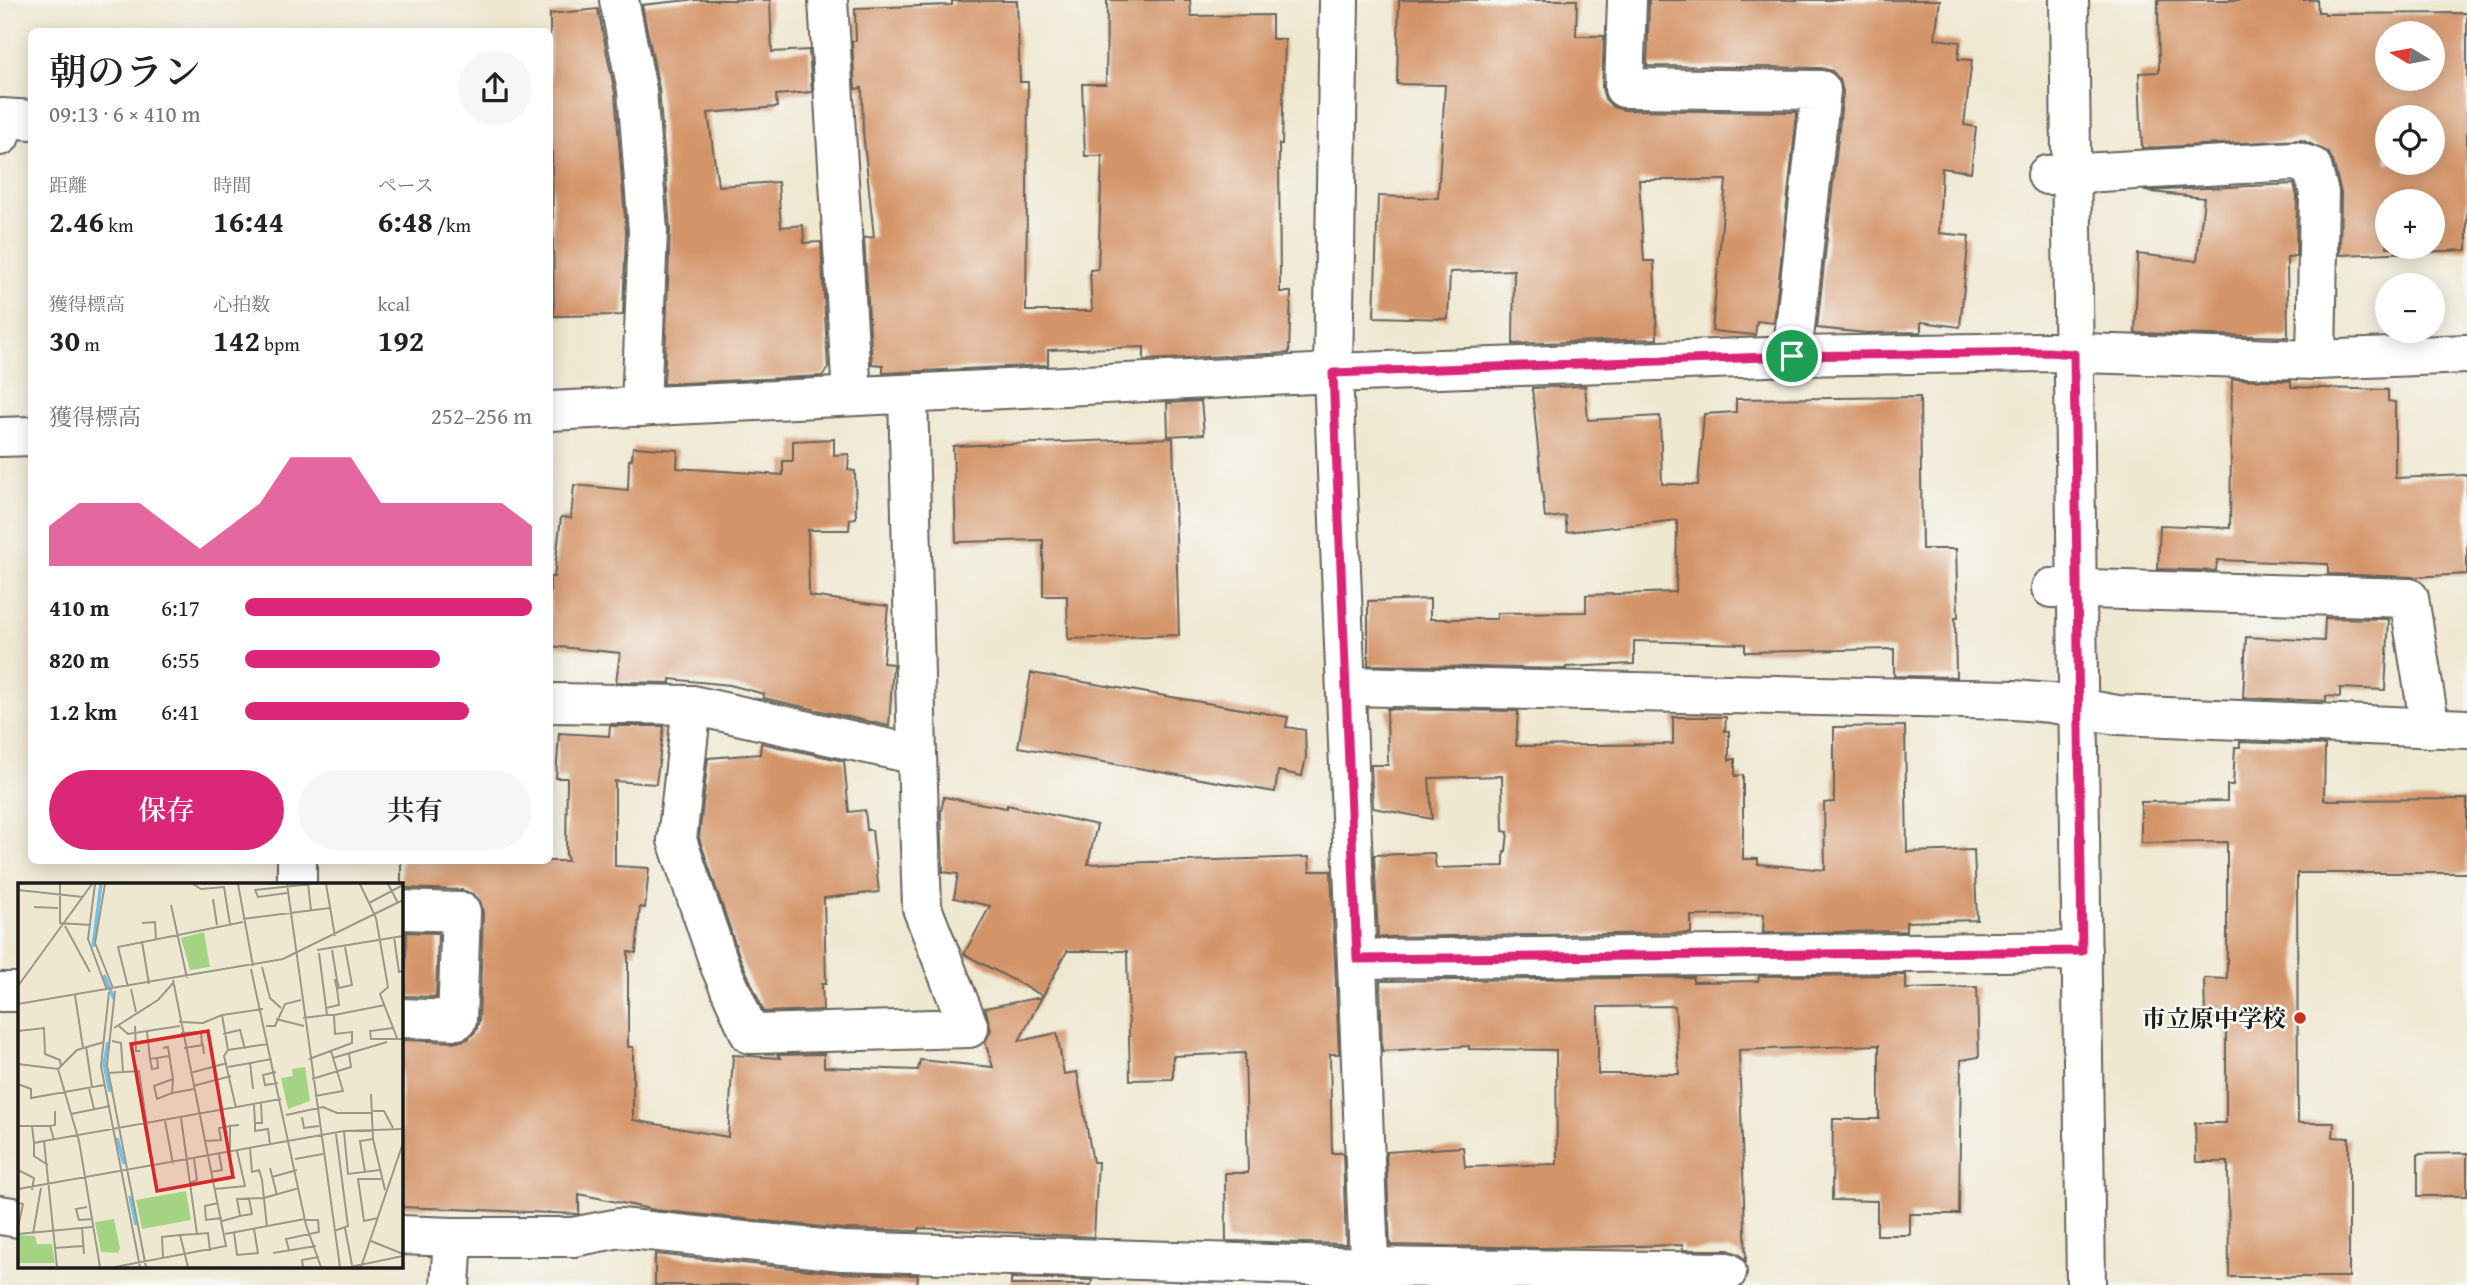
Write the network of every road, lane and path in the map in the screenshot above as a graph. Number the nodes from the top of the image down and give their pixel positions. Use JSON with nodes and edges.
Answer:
{"nodes":[{"id":1,"x":619,"y":0,"type":"edge"},
{"id":2,"x":828,"y":0,"type":"edge"},
{"id":3,"x":1339,"y":0,"type":"edge"},
{"id":4,"x":1627,"y":0,"type":"edge"},
{"id":5,"x":2046,"y":0,"type":"edge"},
{"id":6,"x":2069,"y":0,"type":"edge"},
{"id":7,"x":28,"y":120,"type":"edge"},
{"id":8,"x":0,"y":136,"type":"edge"},
{"id":9,"x":2059,"y":175,"type":"junction"},
{"id":10,"x":2061,"y":353,"type":"junction"},
{"id":11,"x":2467,"y":354,"type":"edge"},
{"id":12,"x":1792,"y":356,"type":"junction"},
{"id":13,"x":2316,"y":360,"type":"junction"},
{"id":14,"x":1333,"y":373,"type":"junction"},
{"id":15,"x":908,"y":394,"type":"junction"},
{"id":16,"x":852,"y":396,"type":"junction"},
{"id":17,"x":641,"y":407,"type":"junction"},
{"id":18,"x":553,"y":411,"type":"edge"},
{"id":19,"x":28,"y":436,"type":"edge"},
{"id":20,"x":0,"y":437,"type":"edge"},
{"id":21,"x":2063,"y":588,"type":"junction"},
{"id":22,"x":1346,"y":686,"type":"junction"},
{"id":23,"x":553,"y":703,"type":"edge"},
{"id":24,"x":692,"y":705,"type":"junction"},
{"id":25,"x":2064,"y":705,"type":"junction"},
{"id":26,"x":2449,"y":728,"type":"edge"},
{"id":27,"x":917,"y":755,"type":"junction"},
{"id":28,"x":298,"y":864,"type":"edge"},
{"id":29,"x":296,"y":883,"type":"edge"},
{"id":30,"x":402,"y":910,"type":"edge"},
{"id":31,"x":2069,"y":951,"type":"junction"},
{"id":32,"x":1357,"y":959,"type":"junction"},
{"id":33,"x":0,"y":992,"type":"edge"},
{"id":34,"x":18,"y":992,"type":"edge"},
{"id":35,"x":402,"y":1018,"type":"edge"},
{"id":36,"x":0,"y":1215,"type":"edge"},
{"id":37,"x":18,"y":1218,"type":"edge"},
{"id":38,"x":402,"y":1235,"type":"edge"},
{"id":39,"x":453,"y":1237,"type":"junction"},
{"id":40,"x":1727,"y":1272,"type":"dead end"},
{"id":41,"x":1371,"y":1276,"type":"edge"},
{"id":42,"x":450,"y":1285,"type":"edge"},
{"id":43,"x":2060,"y":1285,"type":"edge"},
{"id":44,"x":2086,"y":1285,"type":"edge"}],
"edges":[{"from":1,"to":17,"type":"street"},
{"from":2,"to":16,"type":"street"},
{"from":3,"to":14,"type":"street"},
{"from":4,"to":12,"type":"street"},
{"from":5,"to":9,"type":"street"},
{"from":6,"to":9,"type":"street"},
{"from":7,"to":8,"type":"street"},
{"from":9,"to":10,"type":"street"},
{"from":9,"to":13,"type":"street"},
{"from":10,"to":12,"type":"street"},
{"from":10,"to":13,"type":"street"},
{"from":10,"to":21,"type":"street"},
{"from":11,"to":13,"type":"street"},
{"from":12,"to":14,"type":"street"},
{"from":14,"to":15,"type":"street"},
{"from":14,"to":22,"type":"street"},
{"from":15,"to":16,"type":"street"},
{"from":15,"to":27,"type":"street"},
{"from":16,"to":17,"type":"street"},
{"from":17,"to":18,"type":"street"},
{"from":19,"to":20,"type":"street"},
{"from":21,"to":25,"type":"street"},
{"from":21,"to":26,"type":"street"},
{"from":22,"to":25,"type":"street"},
{"from":22,"to":32,"type":"street"},
{"from":23,"to":24,"type":"street"},
{"from":24,"to":27,"type":"street"},
{"from":24,"to":27,"type":"street"},
{"from":25,"to":26,"type":"street"},
{"from":25,"to":31,"type":"street"},
{"from":28,"to":29,"type":"street"},
{"from":30,"to":35,"type":"street"},
{"from":31,"to":32,"type":"street"},
{"from":31,"to":43,"type":"street"},
{"from":31,"to":44,"type":"street"},
{"from":32,"to":41,"type":"street"},
{"from":33,"to":34,"type":"street"},
{"from":36,"to":37,"type":"street"},
{"from":38,"to":39,"type":"street"},
{"from":39,"to":41,"type":"street"},
{"from":39,"to":42,"type":"street"},
{"from":40,"to":41,"type":"street"}]}
